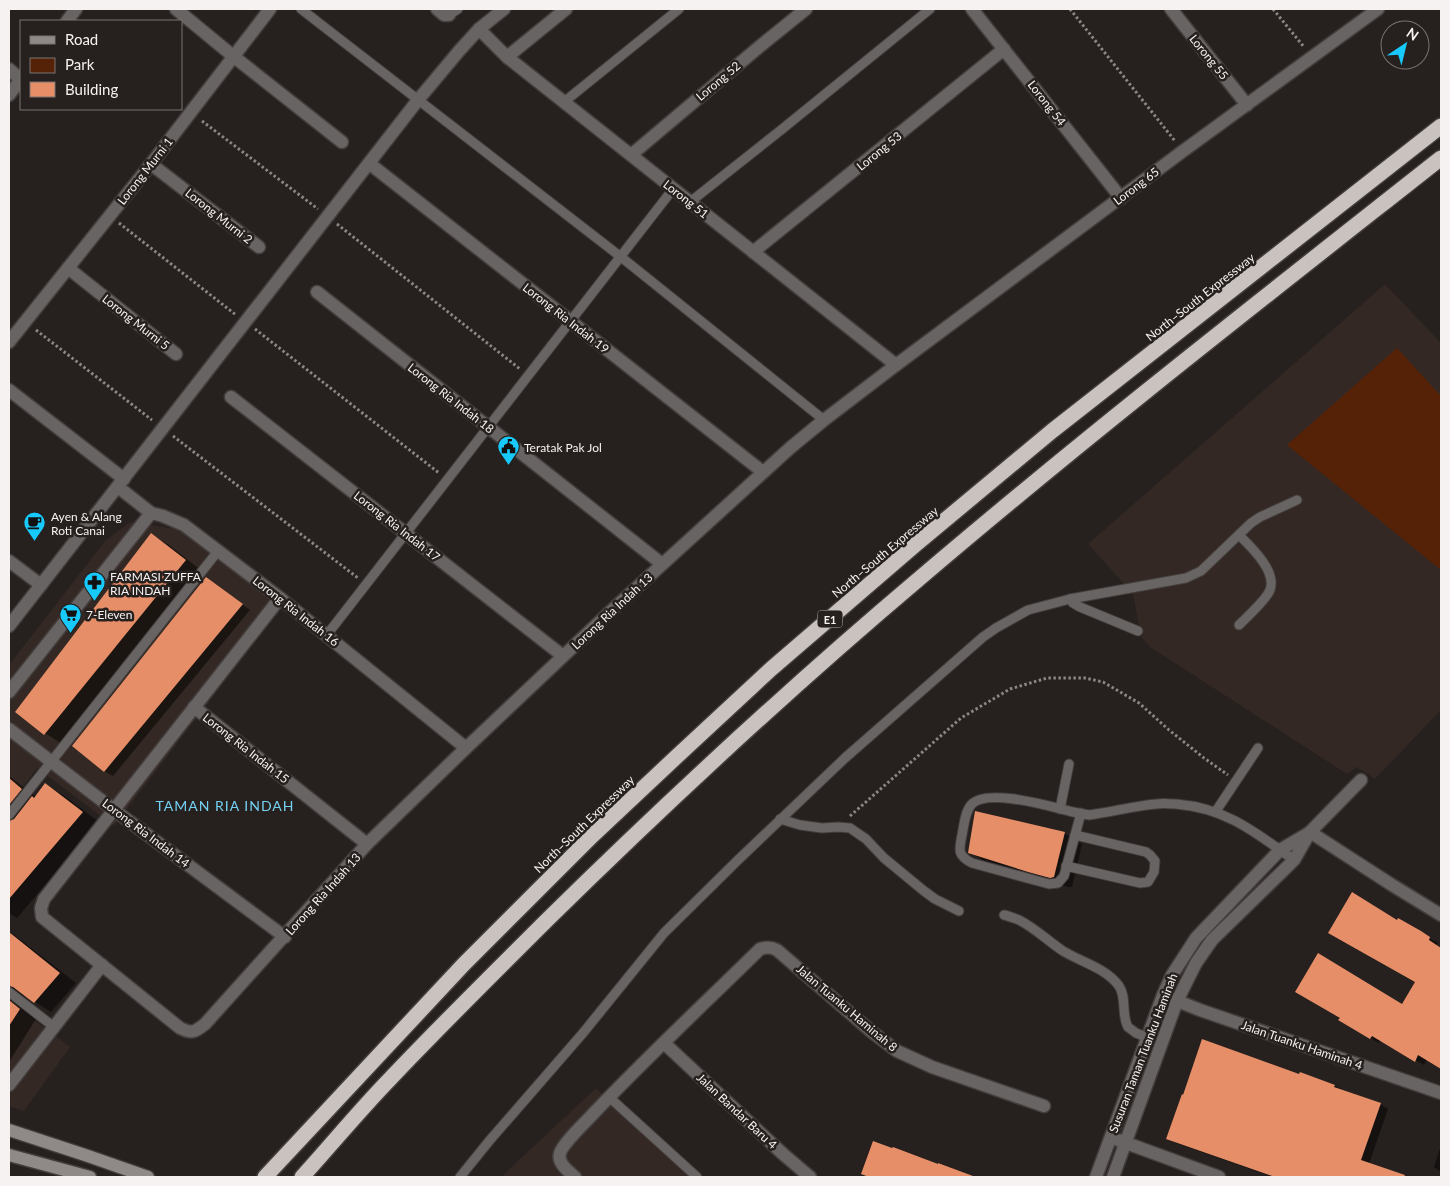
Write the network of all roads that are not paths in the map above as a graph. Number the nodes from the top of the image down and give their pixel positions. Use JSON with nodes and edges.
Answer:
{"nodes":[{"id":1,"x":76,"y":9,"type":"edge"},
{"id":2,"x":176,"y":9,"type":"edge"},
{"id":3,"x":270,"y":9,"type":"edge"},
{"id":4,"x":301,"y":9,"type":"edge"},
{"id":5,"x":436,"y":9,"type":"edge"},
{"id":6,"x":504,"y":9,"type":"edge"},
{"id":7,"x":566,"y":9,"type":"edge"},
{"id":8,"x":679,"y":9,"type":"edge"},
{"id":9,"x":806,"y":9,"type":"edge"},
{"id":10,"x":930,"y":9,"type":"edge"},
{"id":11,"x":972,"y":9,"type":"edge"},
{"id":12,"x":1171,"y":9,"type":"edge"},
{"id":13,"x":1374,"y":10,"type":"edge"},
{"id":14,"x":453,"y":12,"type":"edge"},
{"id":15,"x":67,"y":20,"type":"edge"},
{"id":16,"x":479,"y":29,"type":"junction"},
{"id":17,"x":1004,"y":50,"type":"junction"},
{"id":18,"x":233,"y":56,"type":"junction"},
{"id":19,"x":506,"y":57,"type":"junction"},
{"id":20,"x":9,"y":69,"type":"edge"},
{"id":21,"x":20,"y":78,"type":"edge"},
{"id":22,"x":20,"y":80,"type":"edge"},
{"id":23,"x":9,"y":95,"type":"edge"},
{"id":24,"x":418,"y":100,"type":"junction"},
{"id":25,"x":564,"y":102,"type":"junction"},
{"id":26,"x":1247,"y":105,"type":"junction"},
{"id":27,"x":1441,"y":126,"type":"edge"},
{"id":28,"x":342,"y":142,"type":"dead end"},
{"id":29,"x":631,"y":155,"type":"junction"},
{"id":30,"x":1441,"y":158,"type":"edge"},
{"id":31,"x":151,"y":164,"type":"junction"},
{"id":32,"x":370,"y":164,"type":"junction"},
{"id":33,"x":673,"y":189,"type":"junction"},
{"id":34,"x":1121,"y":198,"type":"junction"},
{"id":35,"x":690,"y":202,"type":"junction"},
{"id":36,"x":259,"y":247,"type":"dead end"},
{"id":37,"x":753,"y":252,"type":"junction"},
{"id":38,"x":621,"y":257,"type":"junction"},
{"id":39,"x":68,"y":268,"type":"junction"},
{"id":40,"x":317,"y":292,"type":"dead end"},
{"id":41,"x":571,"y":321,"type":"junction"},
{"id":42,"x":9,"y":342,"type":"edge"},
{"id":43,"x":176,"y":354,"type":"dead end"},
{"id":44,"x":896,"y":365,"type":"junction"},
{"id":45,"x":9,"y":390,"type":"edge"},
{"id":46,"x":231,"y":397,"type":"dead end"},
{"id":47,"x":824,"y":420,"type":"junction"},
{"id":48,"x":488,"y":427,"type":"junction"},
{"id":49,"x":763,"y":472,"type":"junction"},
{"id":50,"x":121,"y":483,"type":"junction"},
{"id":51,"x":1297,"y":500,"type":"dead end"},
{"id":52,"x":151,"y":513,"type":"junction"},
{"id":53,"x":406,"y":533,"type":"junction"},
{"id":54,"x":1238,"y":535,"type":"junction"},
{"id":55,"x":218,"y":551,"type":"junction"},
{"id":56,"x":9,"y":561,"type":"edge"},
{"id":57,"x":662,"y":564,"type":"junction"},
{"id":58,"x":41,"y":585,"type":"junction"},
{"id":59,"x":280,"y":598,"type":"junction"},
{"id":60,"x":1070,"y":599,"type":"junction"},
{"id":61,"x":1239,"y":625,"type":"dead end"},
{"id":62,"x":9,"y":626,"type":"edge"},
{"id":63,"x":1138,"y":631,"type":"dead end"},
{"id":64,"x":326,"y":636,"type":"junction"},
{"id":65,"x":563,"y":656,"type":"junction"},
{"id":66,"x":9,"y":692,"type":"edge"},
{"id":67,"x":194,"y":707,"type":"junction"},
{"id":68,"x":9,"y":729,"type":"edge"},
{"id":69,"x":466,"y":748,"type":"junction"},
{"id":70,"x":1258,"y":748,"type":"dead end"},
{"id":71,"x":51,"y":761,"type":"junction"},
{"id":72,"x":1068,"y":764,"type":"dead end"},
{"id":73,"x":1361,"y":780,"type":"dead end"},
{"id":74,"x":1060,"y":809,"type":"junction"},
{"id":75,"x":114,"y":810,"type":"junction"},
{"id":76,"x":1216,"y":812,"type":"junction"},
{"id":77,"x":1081,"y":813,"type":"junction"},
{"id":78,"x":9,"y":815,"type":"edge"},
{"id":79,"x":780,"y":819,"type":"junction"},
{"id":80,"x":1310,"y":832,"type":"junction"},
{"id":81,"x":1075,"y":835,"type":"junction"},
{"id":82,"x":367,"y":844,"type":"junction"},
{"id":83,"x":1280,"y":850,"type":"junction"},
{"id":84,"x":1294,"y":860,"type":"junction"},
{"id":85,"x":1066,"y":866,"type":"junction"},
{"id":86,"x":959,"y":911,"type":"dead end"},
{"id":87,"x":1004,"y":915,"type":"dead end"},
{"id":88,"x":1441,"y":915,"type":"edge"},
{"id":89,"x":285,"y":937,"type":"junction"},
{"id":90,"x":102,"y":965,"type":"junction"},
{"id":91,"x":9,"y":992,"type":"edge"},
{"id":92,"x":1163,"y":995,"type":"junction"},
{"id":93,"x":1178,"y":1002,"type":"junction"},
{"id":94,"x":54,"y":1027,"type":"junction"},
{"id":95,"x":1148,"y":1038,"type":"junction"},
{"id":96,"x":664,"y":1043,"type":"junction"},
{"id":97,"x":9,"y":1085,"type":"edge"},
{"id":98,"x":1441,"y":1093,"type":"edge"},
{"id":99,"x":609,"y":1097,"type":"junction"},
{"id":100,"x":1044,"y":1106,"type":"dead end"},
{"id":101,"x":9,"y":1130,"type":"edge"},
{"id":102,"x":1111,"y":1138,"type":"junction"},
{"id":103,"x":1126,"y":1143,"type":"junction"},
{"id":104,"x":9,"y":1155,"type":"edge"},
{"id":105,"x":268,"y":1174,"type":"edge"},
{"id":106,"x":90,"y":1177,"type":"edge"},
{"id":107,"x":148,"y":1177,"type":"edge"},
{"id":108,"x":302,"y":1177,"type":"edge"},
{"id":109,"x":460,"y":1177,"type":"edge"},
{"id":110,"x":575,"y":1177,"type":"edge"},
{"id":111,"x":697,"y":1177,"type":"edge"},
{"id":112,"x":810,"y":1177,"type":"edge"},
{"id":113,"x":1096,"y":1177,"type":"edge"},
{"id":114,"x":1113,"y":1177,"type":"edge"},
{"id":115,"x":1218,"y":1177,"type":"edge"}],
"edges":[{"from":1,"to":15,"type":"street"},
{"from":2,"to":18,"type":"street"},
{"from":3,"to":18,"type":"street","name":"Lorong Murni 1"},
{"from":4,"to":24,"type":"lane"},
{"from":5,"to":14,"type":"street"},
{"from":6,"to":16,"type":"street"},
{"from":7,"to":19,"type":"street"},
{"from":8,"to":25,"type":"lane"},
{"from":9,"to":29,"type":"street","name":"Lorong 52"},
{"from":10,"to":35,"type":"lane"},
{"from":11,"to":17,"type":"street","name":"Lorong 54"},
{"from":12,"to":26,"type":"street","name":"Lorong 55"},
{"from":13,"to":26,"type":"street","name":"Lorong 65"},
{"from":16,"to":19,"type":"street","name":"Lorong 51"},
{"from":16,"to":24,"type":"street"},
{"from":17,"to":34,"type":"street","name":"Lorong 54"},
{"from":17,"to":37,"type":"street","name":"Lorong 53"},
{"from":18,"to":28,"type":"street"},
{"from":18,"to":31,"type":"street","name":"Lorong Murni 1"},
{"from":19,"to":25,"type":"street","name":"Lorong 51"},
{"from":20,"to":21,"type":"street"},
{"from":22,"to":23,"type":"street"},
{"from":24,"to":32,"type":"street"},
{"from":24,"to":38,"type":"lane"},
{"from":25,"to":29,"type":"street","name":"Lorong 51"},
{"from":26,"to":34,"type":"street","name":"Lorong 65"},
{"from":27,"to":105,"type":"highway","name":"North–South Expressway","number":"E1"},
{"from":29,"to":33,"type":"street","name":"Lorong 51"},
{"from":30,"to":108,"type":"highway","number":"E1"},
{"from":31,"to":36,"type":"street","name":"Lorong Murni 2"},
{"from":31,"to":39,"type":"street","name":"Lorong Murni 1"},
{"from":32,"to":41,"type":"street","name":"Lorong Ria Indah 19"},
{"from":32,"to":50,"type":"street"},
{"from":33,"to":35,"type":"street","name":"Lorong 51"},
{"from":33,"to":38,"type":"lane"},
{"from":34,"to":44,"type":"street","name":"Lorong 65"},
{"from":35,"to":37,"type":"street","name":"Lorong 51"},
{"from":37,"to":44,"type":"street","name":"Lorong 51"},
{"from":38,"to":41,"type":"lane"},
{"from":38,"to":47,"type":"lane"},
{"from":39,"to":42,"type":"street","name":"Lorong Murni 1"},
{"from":39,"to":43,"type":"street","name":"Lorong Murni 5"},
{"from":40,"to":48,"type":"street","name":"Lorong Ria Indah 18"},
{"from":41,"to":48,"type":"lane"},
{"from":41,"to":49,"type":"street","name":"Lorong Ria Indah 19"},
{"from":44,"to":47,"type":"street","name":"Lorong Ria Indah 13"},
{"from":45,"to":50,"type":"street","name":"Lorong Ria Indah 16"},
{"from":46,"to":53,"type":"street","name":"Lorong Ria Indah 17"},
{"from":47,"to":49,"type":"street","name":"Lorong Ria Indah 13"},
{"from":48,"to":53,"type":"lane"},
{"from":48,"to":57,"type":"street","name":"Lorong Ria Indah 18"},
{"from":49,"to":57,"type":"street","name":"Lorong Ria Indah 13"},
{"from":50,"to":52,"type":"street","name":"Lorong Ria Indah 16"},
{"from":50,"to":58,"type":"street"},
{"from":51,"to":54,"type":"lane"},
{"from":52,"to":55,"type":"street","name":"Lorong Ria Indah 16"},
{"from":52,"to":66,"type":"street"},
{"from":53,"to":64,"type":"lane"},
{"from":53,"to":65,"type":"street","name":"Lorong Ria Indah 17"},
{"from":54,"to":60,"type":"lane"},
{"from":54,"to":61,"type":"lane"},
{"from":55,"to":59,"type":"street","name":"Lorong Ria Indah 16"},
{"from":55,"to":71,"type":"lane"},
{"from":56,"to":58,"type":"street"},
{"from":57,"to":65,"type":"street","name":"Lorong Ria Indah 13"},
{"from":58,"to":62,"type":"street"},
{"from":59,"to":64,"type":"street","name":"Lorong Ria Indah 16"},
{"from":59,"to":67,"type":"street","name":"Lorong Ria Indah 13"},
{"from":60,"to":63,"type":"lane"},
{"from":60,"to":79,"type":"lane"},
{"from":64,"to":69,"type":"street","name":"Lorong Ria Indah 16"},
{"from":65,"to":69,"type":"street","name":"Lorong Ria Indah 13"},
{"from":67,"to":75,"type":"street","name":"Lorong Ria Indah 13"},
{"from":67,"to":82,"type":"street","name":"Lorong Ria Indah 15"},
{"from":68,"to":71,"type":"street","name":"Lorong Ria Indah 14"},
{"from":69,"to":82,"type":"street","name":"Lorong Ria Indah 13"},
{"from":70,"to":76,"type":"lane"},
{"from":71,"to":75,"type":"street","name":"Lorong Ria Indah 14"},
{"from":71,"to":78,"type":"lane"},
{"from":72,"to":74,"type":"lane"},
{"from":73,"to":80,"type":"street","name":"Susuran Taman Tuanku Haminah"},
{"from":74,"to":77,"type":"lane"},
{"from":74,"to":85,"type":"lane"},
{"from":75,"to":89,"type":"street","name":"Lorong Ria Indah 14"},
{"from":75,"to":90,"type":"street","name":"Lorong Ria Indah 13"},
{"from":76,"to":77,"type":"lane"},
{"from":76,"to":83,"type":"lane"},
{"from":77,"to":81,"type":"lane"},
{"from":79,"to":86,"type":"lane"},
{"from":79,"to":109,"type":"lane"},
{"from":80,"to":83,"type":"street","name":"Susuran Taman Tuanku Haminah"},
{"from":80,"to":84,"type":"street","name":"Susuran Taman Tuanku Haminah"},
{"from":80,"to":88,"type":"street"},
{"from":81,"to":85,"type":"lane"},
{"from":81,"to":85,"type":"lane"},
{"from":82,"to":89,"type":"street","name":"Lorong Ria Indah 13"},
{"from":83,"to":84,"type":"lane"},
{"from":83,"to":92,"type":"street","name":"Susuran Taman Tuanku Haminah"},
{"from":84,"to":93,"type":"street","name":"Susuran Taman Tuanku Haminah"},
{"from":87,"to":95,"type":"lane"},
{"from":89,"to":90,"type":"street","name":"Lorong Ria Indah 13"},
{"from":90,"to":94,"type":"street"},
{"from":91,"to":94,"type":"lane"},
{"from":92,"to":93,"type":"street","name":"Jalan Tuanku Haminah 4"},
{"from":92,"to":95,"type":"street","name":"Susuran Taman Tuanku Haminah"},
{"from":93,"to":98,"type":"street","name":"Jalan Tuanku Haminah 4"},
{"from":93,"to":103,"type":"street","name":"Susuran Taman Tuanku Haminah"},
{"from":94,"to":97,"type":"street"},
{"from":95,"to":102,"type":"street","name":"Susuran Taman Tuanku Haminah"},
{"from":96,"to":99,"type":"street"},
{"from":96,"to":100,"type":"street","name":"Jalan Tuanku Haminah 8"},
{"from":96,"to":112,"type":"street","name":"Jalan Bandar Baru 4"},
{"from":99,"to":110,"type":"street"},
{"from":99,"to":111,"type":"lane"},
{"from":101,"to":107,"type":"main road"},
{"from":102,"to":103,"type":"street"},
{"from":102,"to":113,"type":"street","name":"Susuran Taman Tuanku Haminah"},
{"from":103,"to":114,"type":"street","name":"Susuran Taman Tuanku Haminah"},
{"from":103,"to":115,"type":"street"},
{"from":104,"to":106,"type":"main road"}]}
